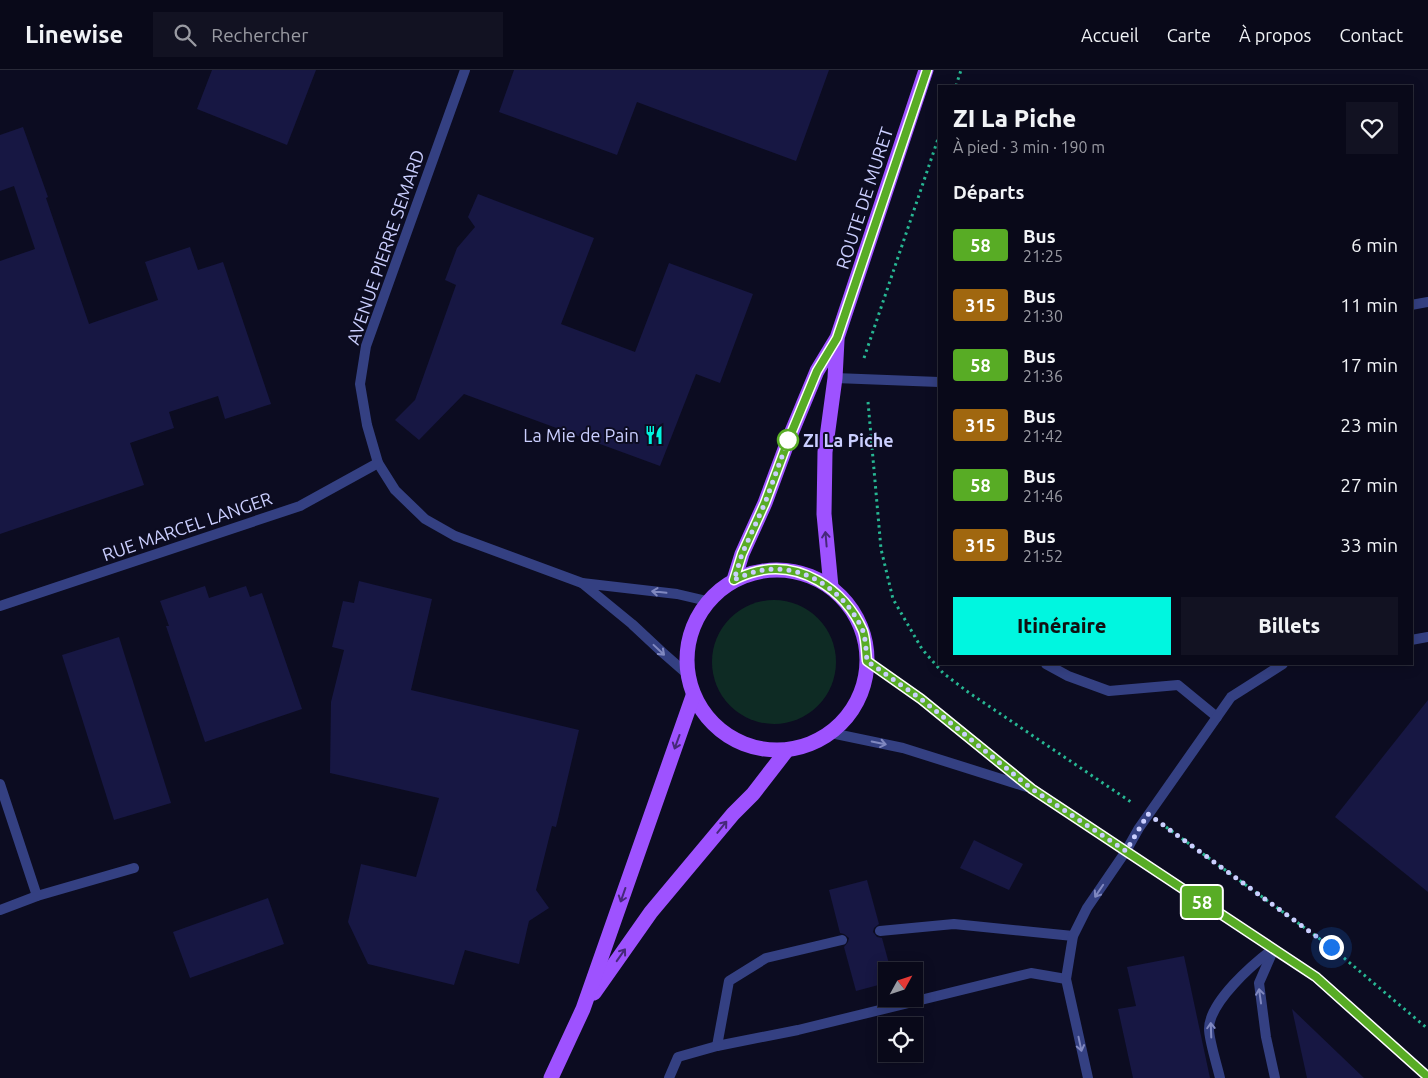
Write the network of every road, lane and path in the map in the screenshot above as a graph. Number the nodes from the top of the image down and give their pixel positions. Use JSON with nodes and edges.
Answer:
{"nodes":[{"id":1,"x":464,"y":70,"type":"edge"},
{"id":2,"x":926,"y":70,"type":"edge"},
{"id":3,"x":961,"y":70,"type":"edge"},
{"id":4,"x":956,"y":85,"type":"edge"},
{"id":5,"x":938,"y":139,"type":"edge"},
{"id":6,"x":1428,"y":302,"type":"edge"},
{"id":7,"x":1413,"y":305,"type":"edge"},
{"id":8,"x":837,"y":338,"type":"junction"},
{"id":9,"x":835,"y":378,"type":"junction"},
{"id":10,"x":866,"y":380,"type":"junction"},
{"id":11,"x":938,"y":382,"type":"edge"},
{"id":12,"x":378,"y":463,"type":"junction"},
{"id":13,"x":734,"y":580,"type":"junction"},
{"id":14,"x":582,"y":583,"type":"junction"},
{"id":15,"x":831,"y":587,"type":"junction"},
{"id":16,"x":707,"y":601,"type":"junction"},
{"id":17,"x":0,"y":606,"type":"edge"},
{"id":18,"x":1428,"y":637,"type":"edge"},
{"id":19,"x":1413,"y":640,"type":"edge"},
{"id":20,"x":867,"y":661,"type":"junction"},
{"id":21,"x":1048,"y":665,"type":"edge"},
{"id":22,"x":1280,"y":665,"type":"edge"},
{"id":23,"x":686,"y":673,"type":"junction"},
{"id":24,"x":693,"y":696,"type":"junction"},
{"id":25,"x":1217,"y":717,"type":"junction"},
{"id":26,"x":832,"y":733,"type":"junction"},
{"id":27,"x":787,"y":750,"type":"junction"},
{"id":28,"x":0,"y":784,"type":"edge"},
{"id":29,"x":1032,"y":789,"type":"junction"},
{"id":30,"x":1148,"y":814,"type":"junction"},
{"id":31,"x":1126,"y":851,"type":"junction"},
{"id":32,"x":134,"y":868,"type":"dead end"},
{"id":33,"x":37,"y":896,"type":"junction"},
{"id":34,"x":0,"y":910,"type":"edge"},
{"id":35,"x":880,"y":931,"type":"dead end"},
{"id":36,"x":1073,"y":936,"type":"junction"},
{"id":37,"x":842,"y":940,"type":"dead end"},
{"id":38,"x":1273,"y":949,"type":"junction"},
{"id":39,"x":1066,"y":979,"type":"junction"},
{"id":40,"x":583,"y":1009,"type":"junction"},
{"id":41,"x":1428,"y":1029,"type":"edge"},
{"id":42,"x":717,"y":1046,"type":"junction"},
{"id":43,"x":1428,"y":1077,"type":"edge"},
{"id":44,"x":552,"y":1078,"type":"edge"},
{"id":45,"x":669,"y":1078,"type":"edge"},
{"id":46,"x":1088,"y":1078,"type":"edge"},
{"id":47,"x":1220,"y":1078,"type":"edge"},
{"id":48,"x":1275,"y":1078,"type":"edge"}],
"edges":[{"from":1,"to":12,"type":"street","name":"AVENUE PIERRE SEMARD"},
{"from":2,"to":8,"type":"main road","name":"ROUTE DE MURET"},
{"from":3,"to":4,"type":"path"},
{"from":5,"to":10,"type":"path"},
{"from":6,"to":7,"type":"street"},
{"from":8,"to":9,"type":"main road","name":"ROUTE DE MURET"},
{"from":8,"to":13,"type":"main road","name":"ROUTE DE MURET"},
{"from":9,"to":10,"type":"street"},
{"from":15,"to":9,"type":"main road","name":"ROUTE DE MURET","one_way":true},
{"from":10,"to":11,"type":"street"},
{"from":10,"to":30,"type":"path"},
{"from":12,"to":14,"type":"street","name":"AVENUE PIERRE SEMARD"},
{"from":12,"to":17,"type":"street","name":"RUE MARCEL LANGER"},
{"from":13,"to":15,"type":"main road"},
{"from":13,"to":16,"type":"main road"},
{"from":16,"to":14,"type":"street","name":"AVENUE PIERRE SEMARD","one_way":true},
{"from":14,"to":23,"type":"street","name":"AVENUE PIERRE SEMARD","one_way":true},
{"from":15,"to":20,"type":"main road"},
{"from":16,"to":23,"type":"main road"},
{"from":18,"to":19,"type":"street"},
{"from":20,"to":26,"type":"main road"},
{"from":20,"to":29,"type":"street"},
{"from":21,"to":25,"type":"street"},
{"from":22,"to":25,"type":"street"},
{"from":23,"to":24,"type":"main road"},
{"from":24,"to":27,"type":"main road"},
{"from":24,"to":40,"type":"main road","one_way":true},
{"from":25,"to":30,"type":"street"},
{"from":26,"to":27,"type":"main road"},
{"from":26,"to":29,"type":"street","one_way":true},
{"from":40,"to":27,"type":"main road","one_way":true},
{"from":28,"to":33,"type":"street"},
{"from":29,"to":31,"type":"street"},
{"from":30,"to":31,"type":"street"},
{"from":30,"to":41,"type":"path"},
{"from":31,"to":36,"type":"street","one_way":true},
{"from":31,"to":38,"type":"street"},
{"from":32,"to":33,"type":"street"},
{"from":33,"to":34,"type":"street"},
{"from":35,"to":36,"type":"street"},
{"from":36,"to":39,"type":"street"},
{"from":37,"to":42,"type":"street"},
{"from":38,"to":43,"type":"street"},
{"from":47,"to":38,"type":"street","one_way":true},
{"from":48,"to":38,"type":"street","one_way":true},
{"from":39,"to":42,"type":"street"},
{"from":39,"to":46,"type":"street","one_way":true},
{"from":40,"to":44,"type":"main road"},
{"from":42,"to":45,"type":"street"}]}
